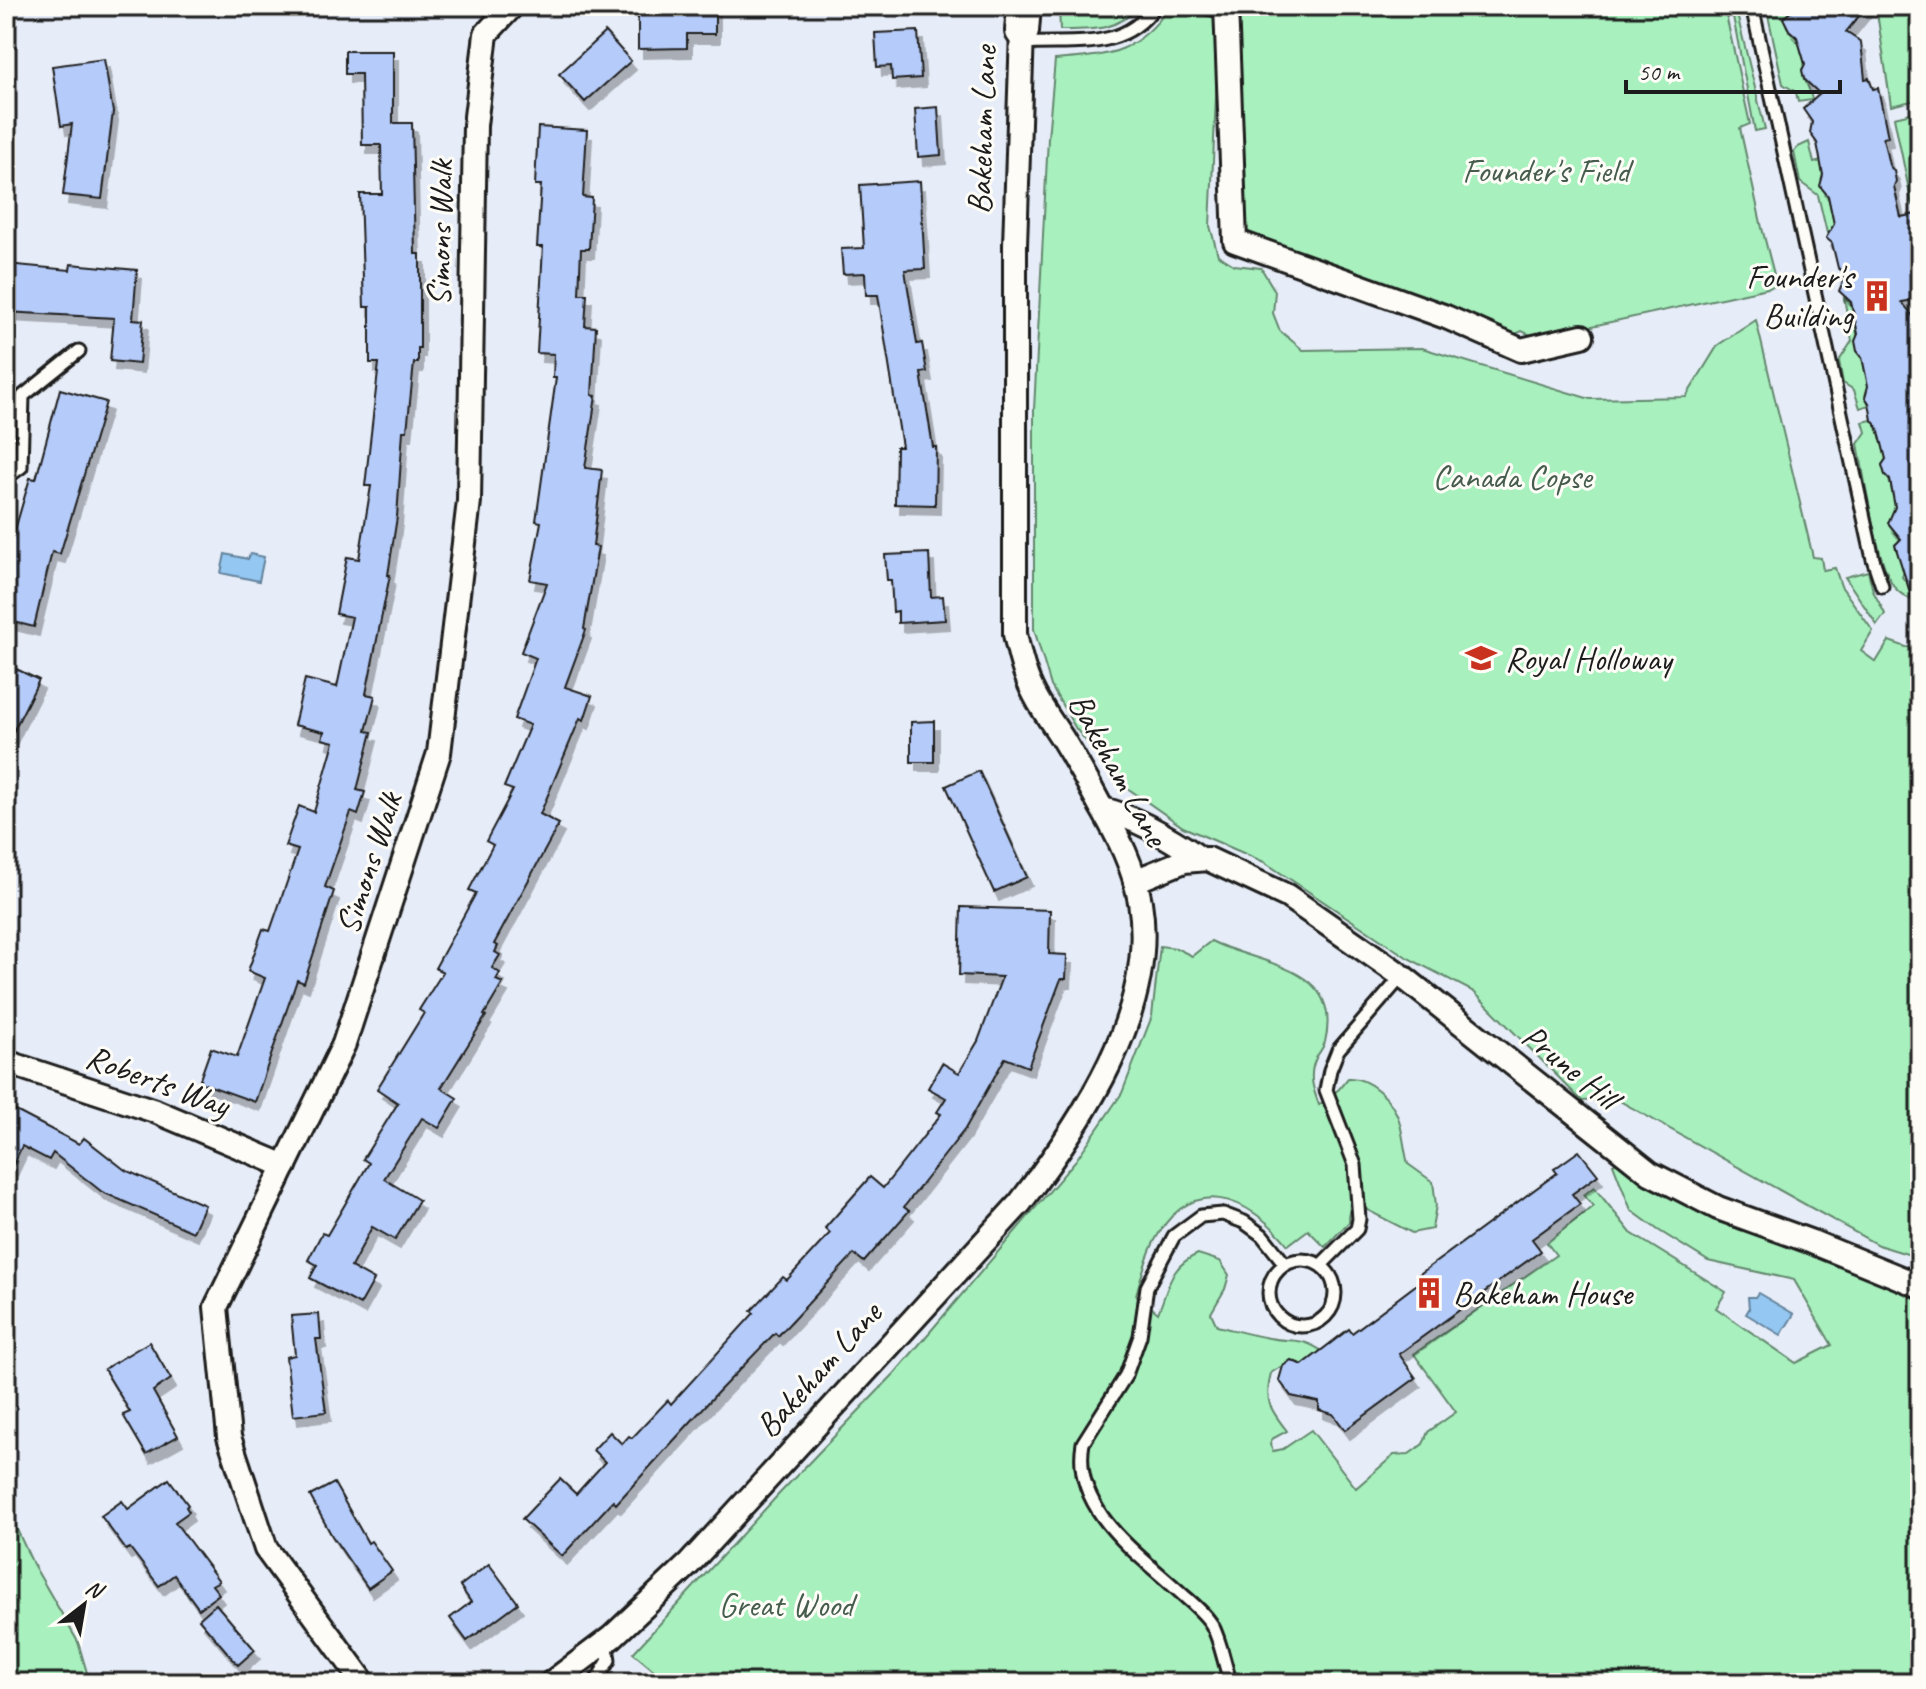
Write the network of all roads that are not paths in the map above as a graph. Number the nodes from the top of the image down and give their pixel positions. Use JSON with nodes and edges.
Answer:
{"nodes":[{"id":1,"x":512,"y":6,"type":"edge"},
{"id":2,"x":1155,"y":6,"type":"edge"},
{"id":3,"x":1198,"y":6,"type":"edge"},
{"id":4,"x":1752,"y":6,"type":"edge"},
{"id":5,"x":1226,"y":9,"type":"edge"},
{"id":6,"x":1023,"y":27,"type":"edge"},
{"id":7,"x":1582,"y":336,"type":"dead end"},
{"id":8,"x":79,"y":351,"type":"dead end"},
{"id":9,"x":6,"y":478,"type":"edge"},
{"id":10,"x":1882,"y":586,"type":"dead end"},
{"id":11,"x":1103,"y":809,"type":"junction"},
{"id":12,"x":1201,"y":859,"type":"junction"},
{"id":13,"x":1135,"y":881,"type":"junction"},
{"id":14,"x":1402,"y":976,"type":"junction"},
{"id":15,"x":6,"y":1062,"type":"edge"},
{"id":16,"x":285,"y":1166,"type":"junction"},
{"id":17,"x":1285,"y":1264,"type":"junction"},
{"id":18,"x":1321,"y":1265,"type":"junction"},
{"id":19,"x":1920,"y":1286,"type":"edge"},
{"id":20,"x":606,"y":1642,"type":"junction"},
{"id":21,"x":364,"y":1683,"type":"edge"},
{"id":22,"x":551,"y":1683,"type":"edge"},
{"id":23,"x":595,"y":1683,"type":"edge"},
{"id":24,"x":1231,"y":1683,"type":"edge"}],
"edges":[{"from":1,"to":16,"type":"street","name":"Simons Walk"},
{"from":2,"to":6,"type":"lane"},
{"from":3,"to":5,"type":"lane"},
{"from":4,"to":10,"type":"lane"},
{"from":5,"to":7,"type":"street"},
{"from":6,"to":11,"type":"street","name":"Bakeham Lane"},
{"from":8,"to":9,"type":"lane"},
{"from":11,"to":12,"type":"street","name":"Prune Hill"},
{"from":11,"to":13,"type":"street","name":"Bakeham Lane"},
{"from":12,"to":13,"type":"street"},
{"from":12,"to":14,"type":"street","name":"Prune Hill"},
{"from":13,"to":20,"type":"street","name":"Bakeham Lane"},
{"from":14,"to":18,"type":"lane"},
{"from":14,"to":19,"type":"street","name":"Prune Hill"},
{"from":15,"to":16,"type":"street","name":"Roberts Way"},
{"from":16,"to":21,"type":"street","name":"Simons Walk"},
{"from":17,"to":18,"type":"lane"},
{"from":17,"to":18,"type":"lane"},
{"from":17,"to":24,"type":"lane"},
{"from":20,"to":22,"type":"street","name":"Bakeham Lane"},
{"from":20,"to":23,"type":"lane"}]}
